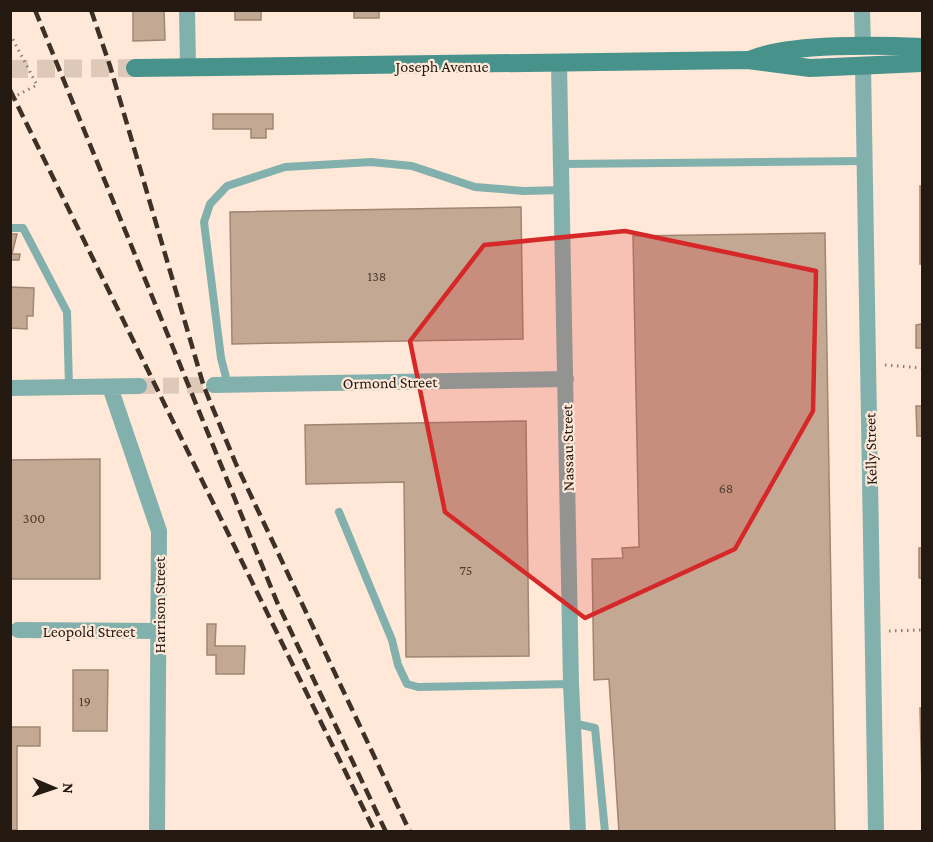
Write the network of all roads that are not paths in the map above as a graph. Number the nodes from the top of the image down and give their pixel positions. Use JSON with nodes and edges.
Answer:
{"nodes":[{"id":1,"x":188,"y":10,"type":"edge"},
{"id":2,"x":862,"y":10,"type":"edge"},
{"id":3,"x":862,"y":47,"type":"junction"},
{"id":4,"x":922,"y":47,"type":"edge"},
{"id":5,"x":748,"y":60,"type":"junction"},
{"id":6,"x":922,"y":63,"type":"edge"},
{"id":7,"x":559,"y":64,"type":"junction"},
{"id":8,"x":188,"y":67,"type":"junction"},
{"id":9,"x":863,"y":67,"type":"junction"},
{"id":10,"x":135,"y":68,"type":"tunnel mouth"},
{"id":11,"x":865,"y":161,"type":"junction"},
{"id":12,"x":563,"y":165,"type":"junction"},
{"id":13,"x":563,"y":190,"type":"junction"},
{"id":14,"x":10,"y":228,"type":"edge"},
{"id":15,"x":566,"y":379,"type":"junction"},
{"id":16,"x":220,"y":385,"type":"joint"},
{"id":17,"x":140,"y":386,"type":"tunnel mouth"},
{"id":18,"x":110,"y":387,"type":"junction"},
{"id":19,"x":10,"y":388,"type":"edge"},
{"id":20,"x":69,"y":388,"type":"junction"},
{"id":21,"x":339,"y":512,"type":"dead end"},
{"id":22,"x":18,"y":630,"type":"dead end"},
{"id":23,"x":159,"y":631,"type":"junction"},
{"id":24,"x":570,"y":684,"type":"junction"},
{"id":25,"x":572,"y":723,"type":"junction"},
{"id":26,"x":157,"y":831,"type":"edge"},
{"id":27,"x":578,"y":831,"type":"edge"},
{"id":28,"x":605,"y":831,"type":"edge"},
{"id":29,"x":876,"y":831,"type":"edge"}],
"edges":[{"from":1,"to":8,"type":"street"},
{"from":2,"to":3,"type":"street"},
{"from":3,"to":4,"type":"main road","name":"Joseph Avenue"},
{"from":3,"to":5,"type":"main road","name":"Joseph Avenue"},
{"from":5,"to":7,"type":"main road","name":"Joseph Avenue"},
{"from":5,"to":9,"type":"main road","name":"Joseph Avenue"},
{"from":6,"to":9,"type":"main road","name":"Joseph Avenue"},
{"from":7,"to":8,"type":"main road","name":"Joseph Avenue"},
{"from":7,"to":12,"type":"street","name":"Nassau Street"},
{"from":8,"to":10,"type":"main road","name":"Joseph Avenue"},
{"from":9,"to":11,"type":"street","name":"Kelly Street"},
{"from":11,"to":12,"type":"lane"},
{"from":11,"to":29,"type":"street","name":"Kelly Street"},
{"from":12,"to":13,"type":"street","name":"Nassau Street"},
{"from":13,"to":15,"type":"street","name":"Nassau Street"},
{"from":13,"to":16,"type":"lane"},
{"from":14,"to":20,"type":"lane"},
{"from":15,"to":16,"type":"street","name":"Ormond Street"},
{"from":15,"to":24,"type":"street","name":"Nassau Street"},
{"from":17,"to":18,"type":"street"},
{"from":18,"to":20,"type":"street"},
{"from":18,"to":23,"type":"street","name":"Harrison Street"},
{"from":19,"to":20,"type":"street"},
{"from":21,"to":24,"type":"lane"},
{"from":22,"to":23,"type":"street","name":"Leopold Street"},
{"from":23,"to":26,"type":"street","name":"Harrison Street"},
{"from":24,"to":25,"type":"street","name":"Nassau Street"},
{"from":25,"to":27,"type":"street","name":"Nassau Street"},
{"from":25,"to":28,"type":"lane"}]}
